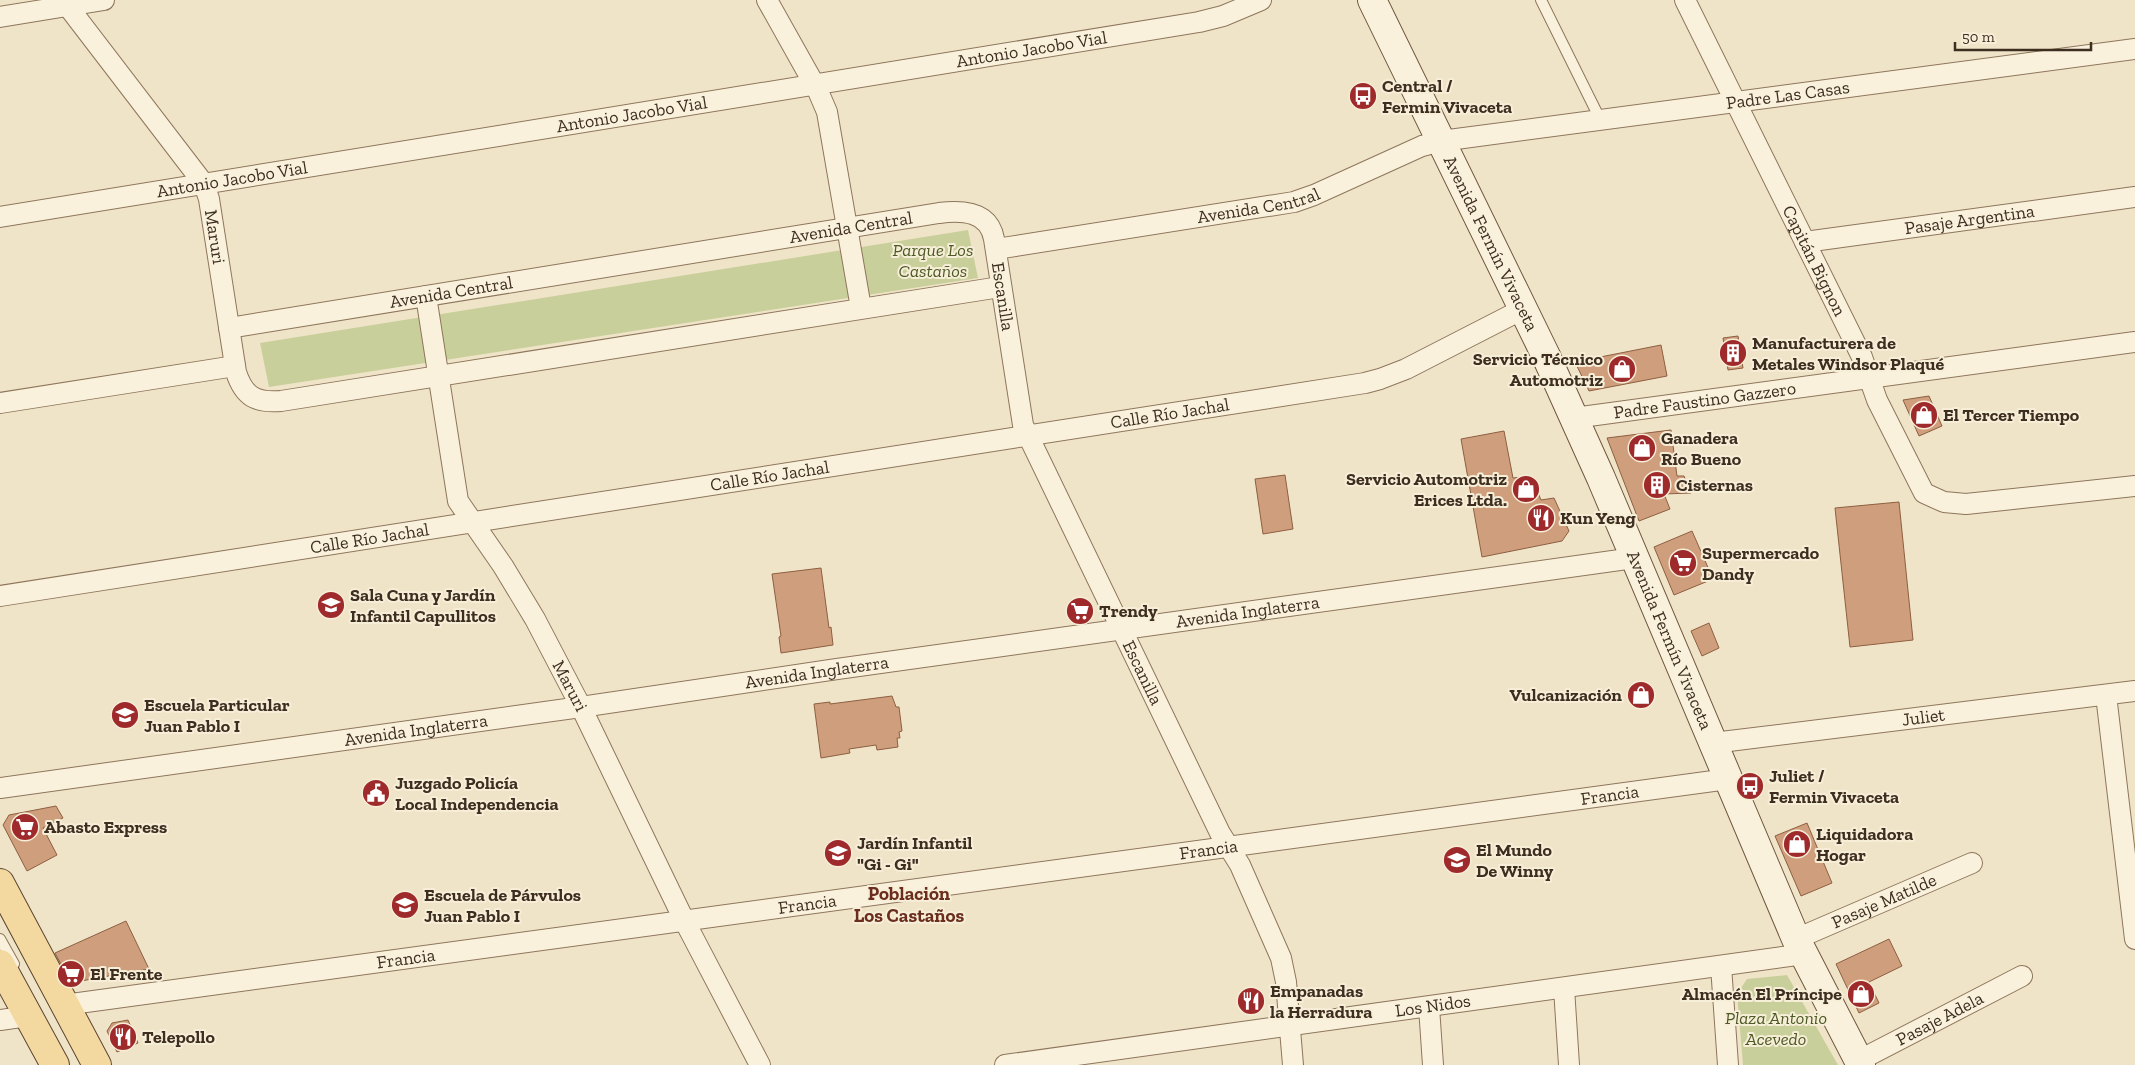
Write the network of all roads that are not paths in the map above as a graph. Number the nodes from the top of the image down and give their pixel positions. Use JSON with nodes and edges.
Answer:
{"nodes":[{"id":1,"x":104,"y":0,"type":"edge"},
{"id":2,"x":767,"y":0,"type":"edge"},
{"id":3,"x":1261,"y":0,"type":"edge"},
{"id":4,"x":1372,"y":0,"type":"edge"},
{"id":5,"x":1542,"y":0,"type":"edge"},
{"id":6,"x":1685,"y":0,"type":"edge"},
{"id":7,"x":66,"y":3,"type":"edge"},
{"id":8,"x":0,"y":17,"type":"edge"},
{"id":9,"x":2135,"y":49,"type":"edge"},
{"id":10,"x":814,"y":84,"type":"junction"},
{"id":11,"x":1734,"y":102,"type":"junction"},
{"id":12,"x":1600,"y":120,"type":"junction"},
{"id":13,"x":1441,"y":141,"type":"junction"},
{"id":14,"x":204,"y":184,"type":"junction"},
{"id":15,"x":2135,"y":197,"type":"edge"},
{"id":16,"x":0,"y":217,"type":"edge"},
{"id":17,"x":847,"y":228,"type":"junction"},
{"id":18,"x":1805,"y":242,"type":"junction"},
{"id":19,"x":996,"y":249,"type":"junction"},
{"id":20,"x":1000,"y":287,"type":"junction"},
{"id":21,"x":426,"y":296,"type":"junction"},
{"id":22,"x":861,"y":308,"type":"junction"},
{"id":23,"x":1523,"y":309,"type":"junction"},
{"id":24,"x":229,"y":328,"type":"junction"},
{"id":25,"x":2135,"y":342,"type":"edge"},
{"id":26,"x":235,"y":366,"type":"junction"},
{"id":27,"x":439,"y":376,"type":"junction"},
{"id":28,"x":1869,"y":378,"type":"junction"},
{"id":29,"x":0,"y":404,"type":"edge"},
{"id":30,"x":1574,"y":418,"type":"junction"},
{"id":31,"x":1027,"y":437,"type":"junction"},
{"id":32,"x":2135,"y":486,"type":"edge"},
{"id":33,"x":472,"y":521,"type":"junction"},
{"id":34,"x":1634,"y":558,"type":"junction"},
{"id":35,"x":0,"y":596,"type":"edge"},
{"id":36,"x":1121,"y":630,"type":"junction"},
{"id":37,"x":2135,"y":691,"type":"edge"},
{"id":38,"x":2106,"y":695,"type":"junction"},
{"id":39,"x":581,"y":707,"type":"junction"},
{"id":40,"x":1713,"y":743,"type":"junction"},
{"id":41,"x":1728,"y":779,"type":"junction"},
{"id":42,"x":0,"y":788,"type":"edge"},
{"id":43,"x":1229,"y":846,"type":"junction"},
{"id":44,"x":1972,"y":863,"type":"dead end"},
{"id":45,"x":0,"y":883,"type":"edge"},
{"id":46,"x":684,"y":920,"type":"junction"},
{"id":47,"x":0,"y":939,"type":"edge"},
{"id":48,"x":2135,"y":939,"type":"edge"},
{"id":49,"x":1800,"y":947,"type":"junction"},
{"id":50,"x":1721,"y":966,"type":"junction"},
{"id":51,"x":8,"y":967,"type":"edge"},
{"id":52,"x":2022,"y":976,"type":"dead end"},
{"id":53,"x":1564,"y":988,"type":"junction"},
{"id":54,"x":64,"y":1005,"type":"junction"},
{"id":55,"x":1429,"y":1007,"type":"junction"},
{"id":56,"x":28,"y":1016,"type":"junction"},
{"id":57,"x":0,"y":1020,"type":"edge"},
{"id":58,"x":1290,"y":1026,"type":"junction"},
{"id":59,"x":1137,"y":1056,"type":"edge"},
{"id":60,"x":1860,"y":1063,"type":"edge"},
{"id":61,"x":55,"y":1065,"type":"edge"},
{"id":62,"x":97,"y":1065,"type":"edge"},
{"id":63,"x":760,"y":1065,"type":"edge"},
{"id":64,"x":1005,"y":1065,"type":"edge"},
{"id":65,"x":1293,"y":1065,"type":"edge"},
{"id":66,"x":1433,"y":1065,"type":"edge"},
{"id":67,"x":1569,"y":1065,"type":"edge"},
{"id":68,"x":1728,"y":1065,"type":"edge"}],
"edges":[{"from":1,"to":7,"type":"street"},
{"from":2,"to":10,"type":"street"},
{"from":3,"to":10,"type":"street","name":"Antonio Jacobo Vial"},
{"from":4,"to":13,"type":"main road","name":"Avenida Fermín Vivaceta"},
{"from":5,"to":12,"type":"lane"},
{"from":6,"to":11,"type":"street","name":"Capitán Bignon"},
{"from":7,"to":8,"type":"street"},
{"from":7,"to":14,"type":"street","name":"Maruri"},
{"from":9,"to":11,"type":"street","name":"Padre Las Casas"},
{"from":10,"to":14,"type":"street","name":"Antonio Jacobo Vial"},
{"from":10,"to":17,"type":"street"},
{"from":11,"to":12,"type":"street","name":"Padre Las Casas"},
{"from":11,"to":18,"type":"street","name":"Capitán Bignon"},
{"from":12,"to":13,"type":"street","name":"Padre Las Casas"},
{"from":13,"to":19,"type":"street","name":"Avenida Central"},
{"from":13,"to":23,"type":"main road","name":"Avenida Fermín Vivaceta"},
{"from":14,"to":16,"type":"street","name":"Antonio Jacobo Vial"},
{"from":14,"to":24,"type":"street","name":"Maruri"},
{"from":15,"to":18,"type":"street","name":"Pasaje Argentina"},
{"from":17,"to":19,"type":"street","name":"Avenida Central"},
{"from":17,"to":21,"type":"street","name":"Avenida Central"},
{"from":17,"to":22,"type":"street"},
{"from":18,"to":28,"type":"street","name":"Capitán Bignon"},
{"from":19,"to":20,"type":"street","name":"Escanilla"},
{"from":20,"to":22,"type":"street"},
{"from":20,"to":31,"type":"street","name":"Escanilla"},
{"from":21,"to":24,"type":"street","name":"Avenida Central"},
{"from":21,"to":27,"type":"street","name":"Maruri"},
{"from":22,"to":27,"type":"street"},
{"from":23,"to":30,"type":"main road","name":"Avenida Fermín Vivaceta"},
{"from":23,"to":31,"type":"street","name":"Calle Río Jachal"},
{"from":24,"to":26,"type":"street","name":"Maruri"},
{"from":25,"to":28,"type":"street","name":"Padre Faustino Gazzero"},
{"from":26,"to":27,"type":"street","name":"Maruri"},
{"from":26,"to":29,"type":"street"},
{"from":27,"to":33,"type":"street","name":"Maruri"},
{"from":28,"to":30,"type":"street","name":"Padre Faustino Gazzero"},
{"from":28,"to":32,"type":"street","name":"Capitán Bignon"},
{"from":30,"to":34,"type":"main road","name":"Avenida Fermín Vivaceta"},
{"from":31,"to":33,"type":"street","name":"Calle Río Jachal"},
{"from":31,"to":36,"type":"street","name":"Escanilla"},
{"from":33,"to":35,"type":"street","name":"Calle Río Jachal"},
{"from":33,"to":39,"type":"street","name":"Maruri"},
{"from":34,"to":36,"type":"street","name":"Avenida Inglaterra"},
{"from":34,"to":40,"type":"main road","name":"Avenida Fermín Vivaceta"},
{"from":36,"to":39,"type":"street","name":"Avenida Inglaterra"},
{"from":36,"to":43,"type":"street","name":"Escanilla"},
{"from":37,"to":38,"type":"street","name":"Juliet"},
{"from":38,"to":40,"type":"street","name":"Juliet"},
{"from":38,"to":48,"type":"street"},
{"from":39,"to":42,"type":"street","name":"Avenida Inglaterra"},
{"from":39,"to":46,"type":"street","name":"Maruri"},
{"from":40,"to":41,"type":"main road","name":"Avenida Fermín Vivaceta"},
{"from":41,"to":43,"type":"street","name":"Francia"},
{"from":41,"to":49,"type":"main road","name":"Avenida Fermín Vivaceta"},
{"from":43,"to":46,"type":"street","name":"Francia"},
{"from":43,"to":58,"type":"street","name":"Escanilla"},
{"from":44,"to":49,"type":"street","name":"Pasaje Matilde"},
{"from":45,"to":54,"type":"main road"},
{"from":46,"to":54,"type":"street","name":"Francia"},
{"from":46,"to":63,"type":"street","name":"Maruri"},
{"from":47,"to":51,"type":"lane"},
{"from":49,"to":50,"type":"street","name":"Los Nidos"},
{"from":49,"to":60,"type":"main road","name":"Avenida Fermín Vivaceta"},
{"from":50,"to":53,"type":"street","name":"Los Nidos"},
{"from":50,"to":68,"type":"street"},
{"from":51,"to":56,"type":"main road"},
{"from":52,"to":60,"type":"street","name":"Pasaje Adela"},
{"from":53,"to":55,"type":"street","name":"Los Nidos"},
{"from":53,"to":67,"type":"street"},
{"from":54,"to":62,"type":"main road"},
{"from":55,"to":58,"type":"street","name":"Los Nidos"},
{"from":55,"to":66,"type":"street"},
{"from":56,"to":57,"type":"street"},
{"from":56,"to":61,"type":"main road"},
{"from":58,"to":59,"type":"street","name":"Los Nidos"},
{"from":58,"to":65,"type":"street","name":"Escanilla"},
{"from":59,"to":64,"type":"street","name":"Los Nidos"}]}
